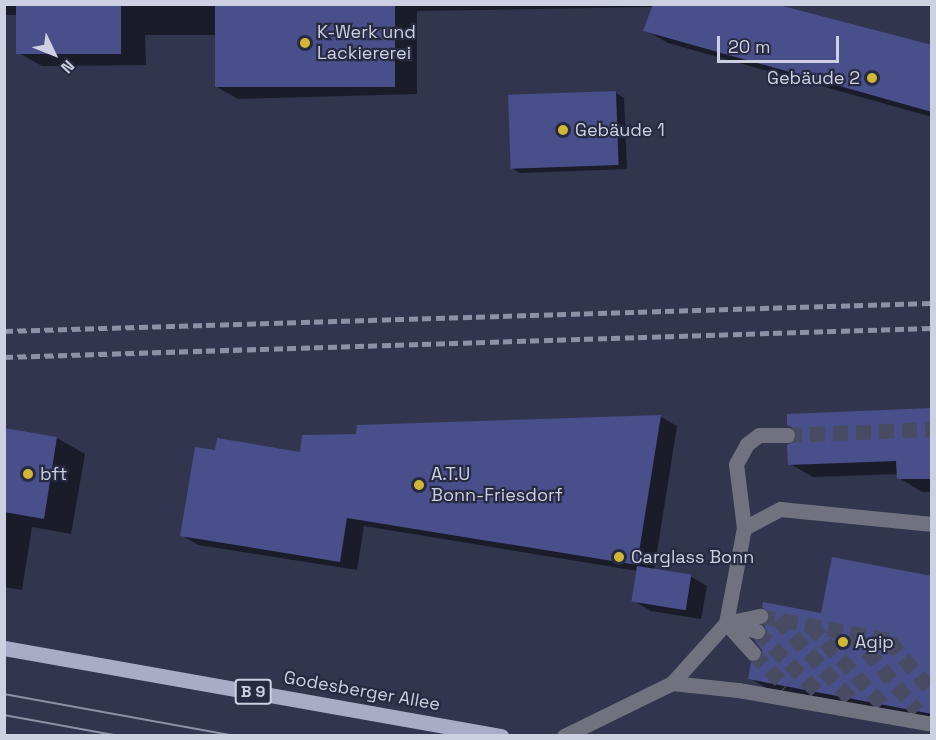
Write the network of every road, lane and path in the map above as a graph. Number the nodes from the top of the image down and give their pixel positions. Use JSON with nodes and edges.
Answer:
{"nodes":[{"id":1,"x":787,"y":435,"type":"tunnel mouth"},
{"id":2,"x":932,"y":524,"type":"edge"},
{"id":3,"x":744,"y":528,"type":"junction"},
{"id":4,"x":726,"y":623,"type":"junction"},
{"id":5,"x":759,"y":623,"type":"tunnel mouth"},
{"id":6,"x":4,"y":648,"type":"edge"},
{"id":7,"x":753,"y":653,"type":"tunnel mouth"},
{"id":8,"x":672,"y":683,"type":"junction"},
{"id":9,"x":786,"y":686,"type":"tunnel mouth"},
{"id":10,"x":818,"y":692,"type":"tunnel mouth"},
{"id":11,"x":850,"y":698,"type":"tunnel mouth"},
{"id":12,"x":804,"y":701,"type":"junction"},
{"id":13,"x":882,"y":704,"type":"tunnel mouth"},
{"id":14,"x":834,"y":706,"type":"junction"},
{"id":15,"x":918,"y":711,"type":"tunnel mouth"},
{"id":16,"x":864,"y":712,"type":"junction"},
{"id":17,"x":895,"y":717,"type":"junction"},
{"id":18,"x":932,"y":723,"type":"edge"},
{"id":19,"x":501,"y":735,"type":"edge"},
{"id":20,"x":564,"y":735,"type":"edge"}],
"edges":[{"from":1,"to":3,"type":"lane"},
{"from":2,"to":3,"type":"lane"},
{"from":3,"to":4,"type":"lane"},
{"from":4,"to":5,"type":"lane"},
{"from":4,"to":7,"type":"lane"},
{"from":4,"to":8,"type":"lane"},
{"from":6,"to":19,"type":"main road","name":"Godesberger Allee","number":"B 9"},
{"from":8,"to":12,"type":"lane"},
{"from":8,"to":20,"type":"lane"},
{"from":9,"to":12,"type":"lane"},
{"from":10,"to":14,"type":"lane"},
{"from":11,"to":16,"type":"lane"},
{"from":12,"to":14,"type":"lane"},
{"from":13,"to":17,"type":"lane"},
{"from":14,"to":16,"type":"lane"},
{"from":15,"to":18,"type":"lane"},
{"from":16,"to":17,"type":"lane"},
{"from":17,"to":18,"type":"lane"}]}
